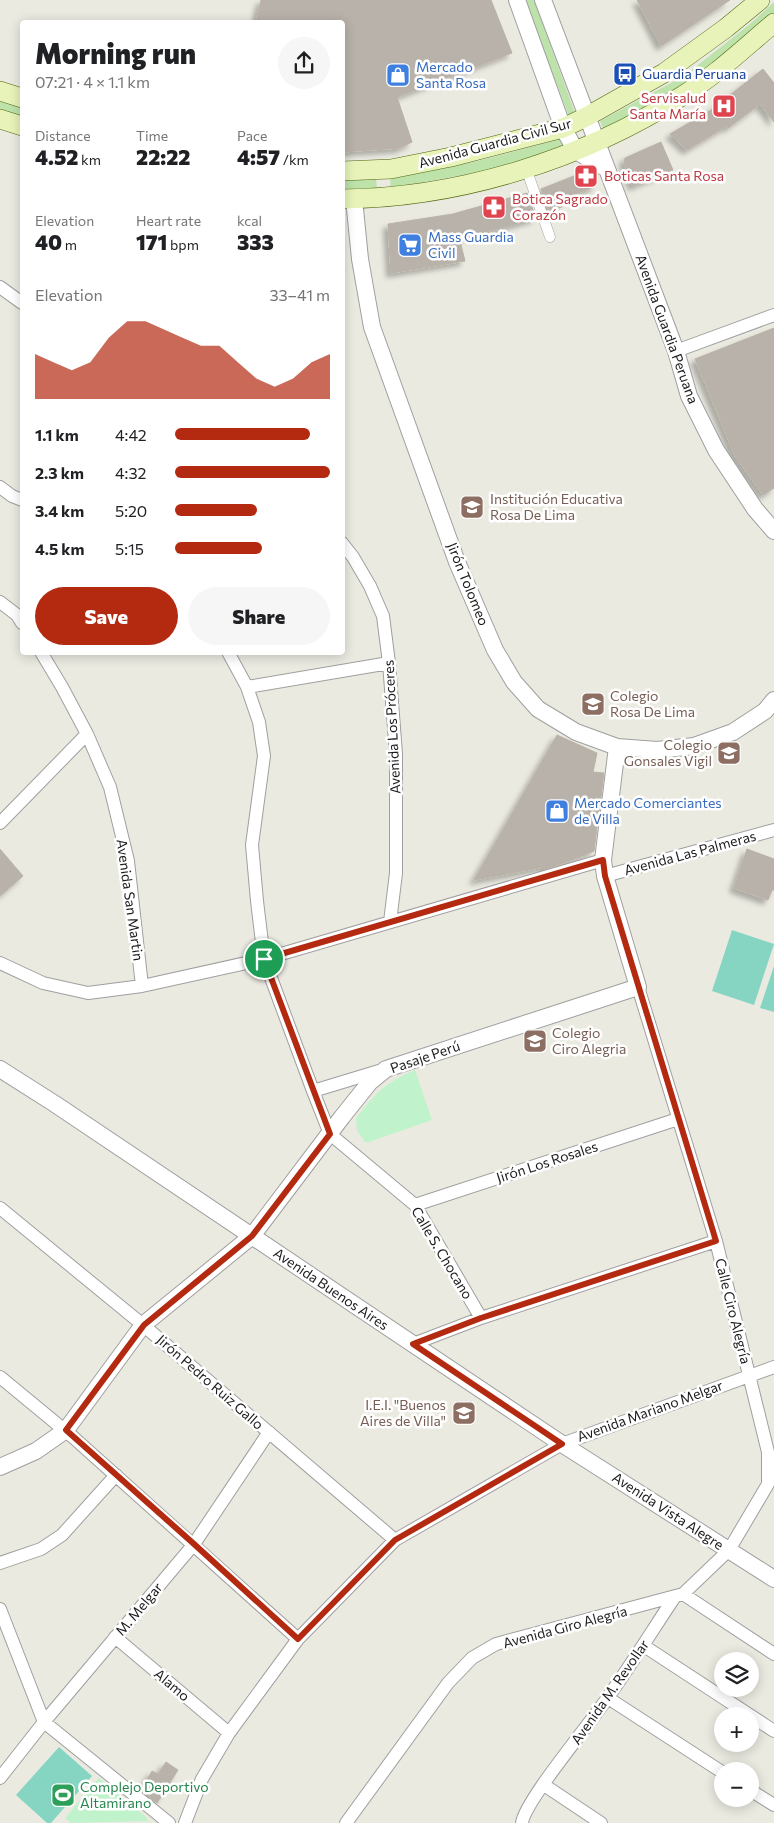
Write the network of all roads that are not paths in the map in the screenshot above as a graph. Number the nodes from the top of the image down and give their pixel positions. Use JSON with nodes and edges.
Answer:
{"nodes":[{"id":1,"x":517,"y":0,"type":"edge"},
{"id":2,"x":543,"y":0,"type":"edge"},
{"id":3,"x":760,"y":0,"type":"edge"},
{"id":4,"x":774,"y":23,"type":"edge"},
{"id":5,"x":0,"y":91,"type":"edge"},
{"id":6,"x":20,"y":97,"type":"edge"},
{"id":7,"x":586,"y":118,"type":"junction"},
{"id":8,"x":0,"y":119,"type":"edge"},
{"id":9,"x":20,"y":125,"type":"edge"},
{"id":10,"x":563,"y":128,"type":"junction"},
{"id":11,"x":596,"y":141,"type":"junction"},
{"id":12,"x":576,"y":151,"type":"junction"},
{"id":13,"x":526,"y":168,"type":"junction"},
{"id":14,"x":607,"y":168,"type":"junction"},
{"id":15,"x":345,"y":171,"type":"edge"},
{"id":16,"x":348,"y":199,"type":"edge"},
{"id":17,"x":550,"y":237,"type":"dead end"},
{"id":18,"x":0,"y":288,"type":"edge"},
{"id":19,"x":20,"y":302,"type":"edge"},
{"id":20,"x":774,"y":315,"type":"edge"},
{"id":21,"x":676,"y":352,"type":"junction"},
{"id":22,"x":0,"y":487,"type":"edge"},
{"id":23,"x":20,"y":499,"type":"edge"},
{"id":24,"x":774,"y":531,"type":"edge"},
{"id":25,"x":345,"y":547,"type":"edge"},
{"id":26,"x":0,"y":602,"type":"edge"},
{"id":27,"x":20,"y":620,"type":"edge"},
{"id":28,"x":43,"y":655,"type":"edge"},
{"id":29,"x":230,"y":655,"type":"edge"},
{"id":30,"x":389,"y":663,"type":"junction"},
{"id":31,"x":247,"y":687,"type":"junction"},
{"id":32,"x":774,"y":700,"type":"edge"},
{"id":33,"x":87,"y":734,"type":"junction"},
{"id":34,"x":617,"y":747,"type":"junction"},
{"id":35,"x":0,"y":823,"type":"edge"},
{"id":36,"x":774,"y":830,"type":"edge"},
{"id":37,"x":603,"y":860,"type":"junction"},
{"id":38,"x":605,"y":876,"type":"junction"},
{"id":39,"x":390,"y":922,"type":"junction"},
{"id":40,"x":264,"y":959,"type":"junction"},
{"id":41,"x":0,"y":963,"type":"edge"},
{"id":42,"x":142,"y":986,"type":"junction"},
{"id":43,"x":638,"y":986,"type":"junction"},
{"id":44,"x":0,"y":1069,"type":"edge"},
{"id":45,"x":386,"y":1069,"type":"junction"},
{"id":46,"x":313,"y":1091,"type":"junction"},
{"id":47,"x":678,"y":1118,"type":"junction"},
{"id":48,"x":330,"y":1134,"type":"junction"},
{"id":49,"x":415,"y":1205,"type":"junction"},
{"id":50,"x":0,"y":1208,"type":"edge"},
{"id":51,"x":252,"y":1236,"type":"junction"},
{"id":52,"x":716,"y":1241,"type":"junction"},
{"id":53,"x":481,"y":1318,"type":"junction"},
{"id":54,"x":144,"y":1325,"type":"junction"},
{"id":55,"x":413,"y":1344,"type":"junction"},
{"id":56,"x":774,"y":1367,"type":"edge"},
{"id":57,"x":748,"y":1375,"type":"junction"},
{"id":58,"x":3,"y":1381,"type":"edge"},
{"id":59,"x":66,"y":1430,"type":"junction"},
{"id":60,"x":269,"y":1432,"type":"junction"},
{"id":61,"x":562,"y":1444,"type":"junction"},
{"id":62,"x":0,"y":1468,"type":"edge"},
{"id":63,"x":116,"y":1475,"type":"junction"},
{"id":64,"x":771,"y":1484,"type":"edge"},
{"id":65,"x":395,"y":1540,"type":"junction"},
{"id":66,"x":194,"y":1544,"type":"junction"},
{"id":67,"x":729,"y":1550,"type":"junction"},
{"id":68,"x":0,"y":1563,"type":"edge"},
{"id":69,"x":774,"y":1579,"type":"edge"},
{"id":70,"x":678,"y":1596,"type":"junction"},
{"id":71,"x":0,"y":1609,"type":"edge"},
{"id":72,"x":115,"y":1637,"type":"junction"},
{"id":73,"x":298,"y":1639,"type":"junction"},
{"id":74,"x":644,"y":1646,"type":"junction"},
{"id":75,"x":774,"y":1654,"type":"edge"},
{"id":76,"x":608,"y":1698,"type":"junction"},
{"id":77,"x":44,"y":1722,"type":"junction"},
{"id":78,"x":774,"y":1731,"type":"edge"},
{"id":79,"x":229,"y":1732,"type":"junction"},
{"id":80,"x":714,"y":1767,"type":"edge"},
{"id":81,"x":0,"y":1778,"type":"edge"},
{"id":82,"x":544,"y":1784,"type":"junction"},
{"id":83,"x":759,"y":1796,"type":"edge"},
{"id":84,"x":774,"y":1805,"type":"edge"},
{"id":85,"x":168,"y":1823,"type":"edge"},
{"id":86,"x":185,"y":1823,"type":"edge"},
{"id":87,"x":346,"y":1823,"type":"edge"},
{"id":88,"x":522,"y":1823,"type":"edge"},
{"id":89,"x":602,"y":1823,"type":"edge"}],
"edges":[{"from":1,"to":10,"type":"street"},
{"from":2,"to":7,"type":"street","name":"Avenida Guardia Peruana"},
{"from":3,"to":7,"type":"main road","name":"Avenida Guardia Civil Sur"},
{"from":4,"to":11,"type":"main road","name":"Avenida Guardia Civil Sur"},
{"from":5,"to":6,"type":"main road"},
{"from":7,"to":10,"type":"main road","name":"Avenida Guardia Civil Sur"},
{"from":7,"to":11,"type":"street","name":"Avenida Guardia Peruana"},
{"from":8,"to":9,"type":"main road"},
{"from":10,"to":12,"type":"street"},
{"from":10,"to":15,"type":"main road","name":"Avenida Guardia Civil Sur"},
{"from":11,"to":12,"type":"main road","name":"Avenida Guardia Civil Sur"},
{"from":11,"to":14,"type":"street","name":"Avenida Guardia Peruana"},
{"from":12,"to":13,"type":"main road","name":"Avenida Guardia Civil Sur"},
{"from":12,"to":14,"type":"street"},
{"from":13,"to":16,"type":"main road","name":"Avenida Guardia Civil Sur"},
{"from":13,"to":17,"type":"street"},
{"from":14,"to":21,"type":"street","name":"Avenida Guardia Peruana"},
{"from":16,"to":34,"type":"street","name":"Jirón Tolomeo"},
{"from":18,"to":19,"type":"street"},
{"from":20,"to":21,"type":"street"},
{"from":21,"to":24,"type":"street","name":"Avenida Guardia Peruana"},
{"from":22,"to":23,"type":"street"},
{"from":25,"to":30,"type":"street","name":"Avenida Los Próceres"},
{"from":26,"to":27,"type":"street"},
{"from":28,"to":33,"type":"street","name":"Avenida San Martin"},
{"from":29,"to":31,"type":"street"},
{"from":30,"to":31,"type":"street"},
{"from":30,"to":39,"type":"street","name":"Avenida Los Próceres"},
{"from":31,"to":40,"type":"street"},
{"from":32,"to":34,"type":"street","name":"Jirón Tolomeo"},
{"from":33,"to":35,"type":"street"},
{"from":33,"to":42,"type":"street","name":"Avenida San Martin"},
{"from":34,"to":37,"type":"street","name":"Calle Ciro Alegría"},
{"from":36,"to":38,"type":"street","name":"Avenida Las Palmeras"},
{"from":37,"to":38,"type":"street","name":"Calle Ciro Alegría"},
{"from":37,"to":39,"type":"street","name":"Avenida Las Palmeras"},
{"from":38,"to":43,"type":"street","name":"Calle Ciro Alegría"},
{"from":39,"to":40,"type":"street","name":"Avenida Las Palmeras"},
{"from":40,"to":42,"type":"street","name":"Avenida Las Palmeras"},
{"from":40,"to":46,"type":"street"},
{"from":41,"to":42,"type":"street","name":"Avenida Las Palmeras"},
{"from":43,"to":45,"type":"street","name":"Pasaje Perú"},
{"from":43,"to":47,"type":"street","name":"Calle Ciro Alegría"},
{"from":44,"to":51,"type":"street","name":"Avenida Buenos Aires"},
{"from":45,"to":46,"type":"street"},
{"from":45,"to":48,"type":"street","name":"Pasaje Perú"},
{"from":46,"to":48,"type":"street"},
{"from":47,"to":49,"type":"street","name":"Jirón Los Rosales"},
{"from":47,"to":52,"type":"street","name":"Calle Ciro Alegría"},
{"from":48,"to":49,"type":"street","name":"Calle S. Chocano"},
{"from":48,"to":51,"type":"street","name":"Pasaje Perú"},
{"from":49,"to":53,"type":"street","name":"Calle S. Chocano"},
{"from":50,"to":54,"type":"street","name":"Jirón Pedro Ruiz Gallo"},
{"from":51,"to":54,"type":"street","name":"Pasaje Perú"},
{"from":51,"to":55,"type":"street","name":"Avenida Buenos Aires"},
{"from":52,"to":53,"type":"street"},
{"from":52,"to":57,"type":"street","name":"Calle Ciro Alegría"},
{"from":53,"to":55,"type":"street"},
{"from":54,"to":59,"type":"street","name":"Pasaje Perú"},
{"from":54,"to":60,"type":"street","name":"Jirón Pedro Ruiz Gallo"},
{"from":55,"to":61,"type":"street","name":"Avenida Buenos Aires"},
{"from":56,"to":57,"type":"street","name":"Avenida Mariano Melgar"},
{"from":57,"to":61,"type":"street","name":"Avenida Mariano Melgar"},
{"from":57,"to":64,"type":"street","name":"Calle Ciro Alegría"},
{"from":58,"to":59,"type":"street"},
{"from":59,"to":62,"type":"street","name":"Pasaje Perú"},
{"from":59,"to":63,"type":"street"},
{"from":60,"to":65,"type":"street","name":"Jirón Pedro Ruiz Gallo"},
{"from":60,"to":66,"type":"street","name":"M. Melgar"},
{"from":61,"to":65,"type":"street","name":"Avenida Mariano Melgar"},
{"from":61,"to":67,"type":"street","name":"Avenida Vista Alegre"},
{"from":63,"to":66,"type":"street"},
{"from":63,"to":68,"type":"street"},
{"from":64,"to":67,"type":"street","name":"Calle Ciro Alegría"},
{"from":65,"to":73,"type":"street","name":"Avenida Mariano Melgar"},
{"from":66,"to":72,"type":"street","name":"M. Melgar"},
{"from":66,"to":73,"type":"street"},
{"from":67,"to":69,"type":"street","name":"Avenida Vista Alegre"},
{"from":67,"to":70,"type":"street","name":"Avenida Giro Alegría"},
{"from":70,"to":74,"type":"street","name":"Avenida M. Revollar"},
{"from":70,"to":75,"type":"street"},
{"from":70,"to":87,"type":"street","name":"Avenida Giro Alegría"},
{"from":71,"to":77,"type":"street"},
{"from":72,"to":77,"type":"street","name":"M. Melgar"},
{"from":72,"to":79,"type":"street","name":"Alamo"},
{"from":73,"to":79,"type":"street","name":"Avenida Mariano Melgar"},
{"from":74,"to":76,"type":"street","name":"Avenida M. Revollar"},
{"from":74,"to":78,"type":"street"},
{"from":76,"to":80,"type":"street"},
{"from":76,"to":82,"type":"street","name":"Avenida M. Revollar"},
{"from":77,"to":81,"type":"street","name":"M. Melgar"},
{"from":77,"to":85,"type":"street"},
{"from":79,"to":86,"type":"street","name":"Avenida Mariano Melgar"},
{"from":82,"to":88,"type":"street","name":"Avenida M. Revollar"},
{"from":82,"to":89,"type":"street"},
{"from":83,"to":84,"type":"street"}]}
